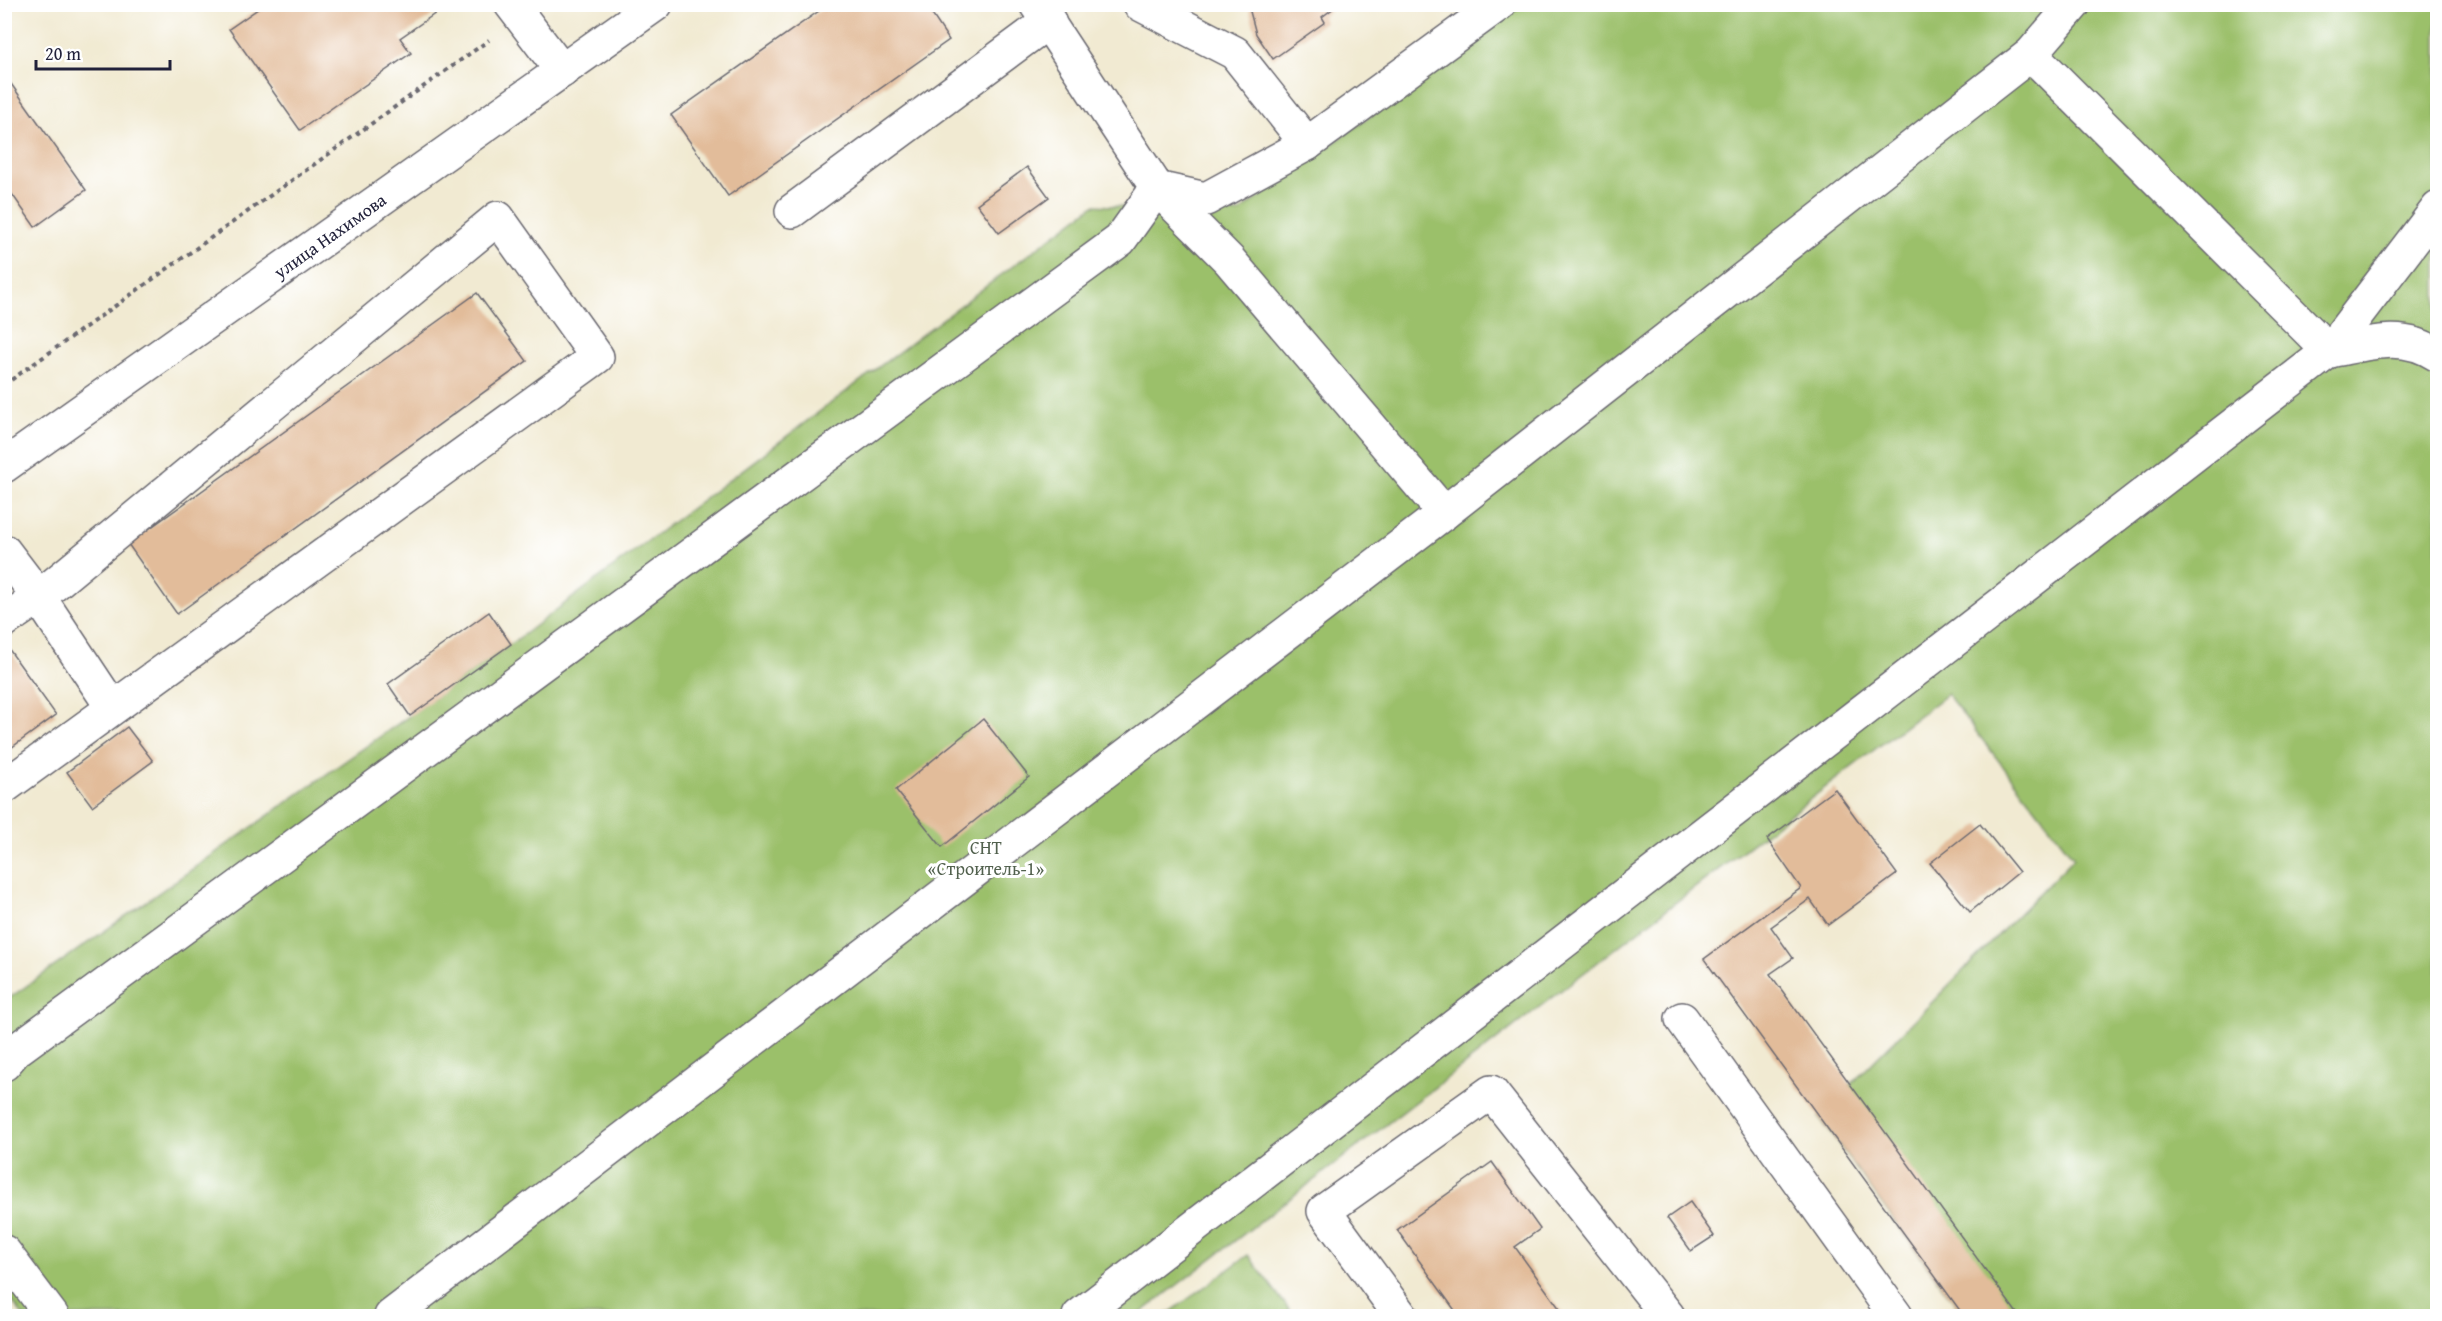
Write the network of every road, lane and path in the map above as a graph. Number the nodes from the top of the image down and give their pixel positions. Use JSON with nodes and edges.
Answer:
{"nodes":[{"id":1,"x":656,"y":4,"type":"edge"},
{"id":2,"x":1140,"y":4,"type":"edge"},
{"id":3,"x":1499,"y":4,"type":"edge"},
{"id":4,"x":2073,"y":4,"type":"edge"},
{"id":5,"x":516,"y":11,"type":"edge"},
{"id":6,"x":1043,"y":13,"type":"edge"},
{"id":7,"x":2031,"y":54,"type":"junction"},
{"id":8,"x":562,"y":71,"type":"junction"},
{"id":9,"x":1307,"y":144,"type":"junction"},
{"id":10,"x":1157,"y":188,"type":"junction"},
{"id":11,"x":2438,"y":208,"type":"edge"},
{"id":12,"x":792,"y":211,"type":"dead end"},
{"id":13,"x":2329,"y":351,"type":"junction"},
{"id":14,"x":2438,"y":355,"type":"edge"},
{"id":15,"x":4,"y":385,"type":"edge"},
{"id":16,"x":4,"y":466,"type":"edge"},
{"id":17,"x":1444,"y":513,"type":"junction"},
{"id":18,"x":4,"y":551,"type":"edge"},
{"id":19,"x":39,"y":597,"type":"junction"},
{"id":20,"x":4,"y":621,"type":"edge"},
{"id":21,"x":112,"y":707,"type":"junction"},
{"id":22,"x":4,"y":787,"type":"edge"},
{"id":23,"x":1682,"y":1019,"type":"dead end"},
{"id":24,"x":4,"y":1064,"type":"edge"},
{"id":25,"x":4,"y":1252,"type":"edge"},
{"id":26,"x":52,"y":1317,"type":"edge"},
{"id":27,"x":391,"y":1317,"type":"edge"},
{"id":28,"x":1079,"y":1317,"type":"edge"},
{"id":29,"x":1401,"y":1317,"type":"edge"},
{"id":30,"x":1668,"y":1317,"type":"edge"},
{"id":31,"x":1896,"y":1317,"type":"edge"}],
"edges":[{"from":1,"to":8,"type":"street","name":"улица Нахимова"},
{"from":2,"to":9,"type":"street"},
{"from":3,"to":9,"type":"street"},
{"from":4,"to":7,"type":"street"},
{"from":5,"to":8,"type":"street"},
{"from":5,"to":15,"type":"path"},
{"from":6,"to":10,"type":"street"},
{"from":6,"to":12,"type":"street"},
{"from":7,"to":13,"type":"street"},
{"from":7,"to":17,"type":"street"},
{"from":8,"to":16,"type":"street","name":"улица Нахимова"},
{"from":9,"to":10,"type":"street"},
{"from":10,"to":17,"type":"street"},
{"from":10,"to":24,"type":"street"},
{"from":11,"to":13,"type":"street"},
{"from":13,"to":14,"type":"street"},
{"from":13,"to":28,"type":"street"},
{"from":17,"to":27,"type":"street"},
{"from":18,"to":19,"type":"street"},
{"from":19,"to":20,"type":"street"},
{"from":19,"to":21,"type":"street"},
{"from":19,"to":21,"type":"street"},
{"from":21,"to":22,"type":"street"},
{"from":23,"to":31,"type":"street"},
{"from":25,"to":26,"type":"street"},
{"from":29,"to":30,"type":"street"}]}
